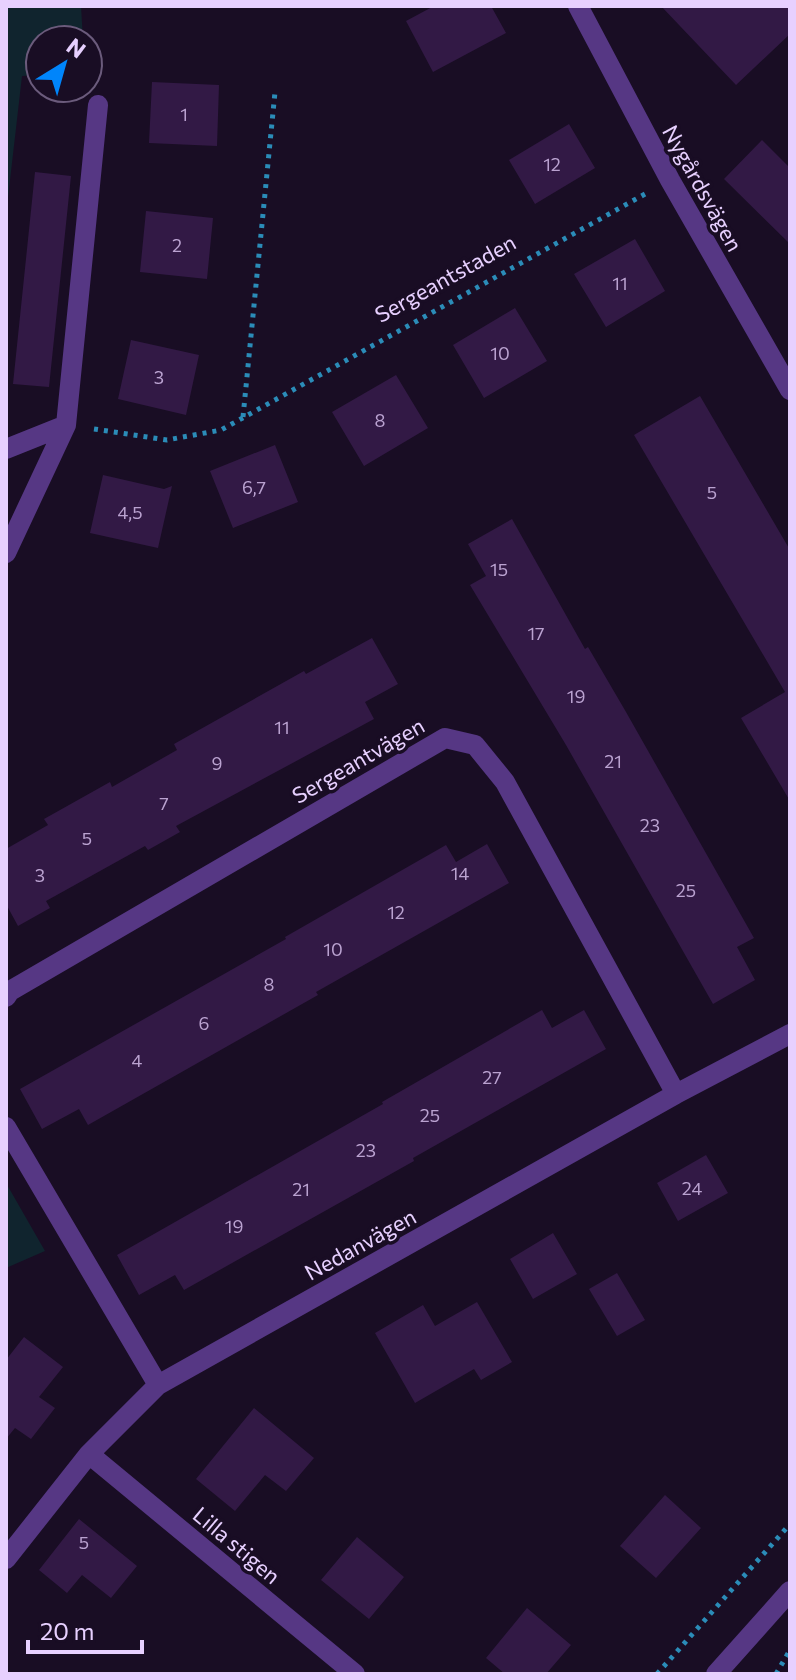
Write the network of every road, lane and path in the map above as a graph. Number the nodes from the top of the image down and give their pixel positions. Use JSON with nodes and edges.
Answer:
{"nodes":[{"id":1,"x":578,"y":6,"type":"edge"},
{"id":2,"x":275,"y":92,"type":"dead end"},
{"id":3,"x":98,"y":105,"type":"dead end"},
{"id":4,"x":670,"y":180,"type":"junction"},
{"id":5,"x":790,"y":390,"type":"edge"},
{"id":6,"x":243,"y":418,"type":"junction"},
{"id":7,"x":66,"y":425,"type":"junction"},
{"id":8,"x":6,"y":449,"type":"edge"},
{"id":9,"x":6,"y":553,"type":"edge"},
{"id":10,"x":6,"y":997,"type":"edge"},
{"id":11,"x":790,"y":1034,"type":"edge"},
{"id":12,"x":676,"y":1094,"type":"junction"},
{"id":13,"x":6,"y":1127,"type":"edge"},
{"id":14,"x":158,"y":1385,"type":"junction"},
{"id":15,"x":89,"y":1454,"type":"junction"},
{"id":16,"x":790,"y":1524,"type":"edge"},
{"id":17,"x":6,"y":1559,"type":"edge"},
{"id":18,"x":790,"y":1591,"type":"edge"},
{"id":19,"x":790,"y":1650,"type":"edge"},
{"id":20,"x":355,"y":1674,"type":"edge"},
{"id":21,"x":657,"y":1674,"type":"edge"},
{"id":22,"x":716,"y":1674,"type":"edge"},
{"id":23,"x":776,"y":1674,"type":"edge"}],
"edges":[{"from":1,"to":4,"type":"street","name":"Nygårdsvägen"},
{"from":2,"to":6,"type":"path"},
{"from":3,"to":7,"type":"street"},
{"from":4,"to":5,"type":"street","name":"Nygårdsvägen"},
{"from":4,"to":6,"type":"path","name":"Sergeantstaden"},
{"from":6,"to":7,"type":"path","name":"Sergeantstaden"},
{"from":7,"to":8,"type":"street"},
{"from":7,"to":9,"type":"street"},
{"from":10,"to":12,"type":"street","name":"Sergeantvägen"},
{"from":11,"to":12,"type":"street","name":"Nedanvägen"},
{"from":12,"to":14,"type":"street","name":"Nedanvägen"},
{"from":13,"to":14,"type":"street"},
{"from":14,"to":15,"type":"street","name":"Nedanvägen"},
{"from":15,"to":17,"type":"street","name":"Nedanvägen"},
{"from":15,"to":20,"type":"street","name":"Lilla stigen"},
{"from":16,"to":21,"type":"path"},
{"from":18,"to":22,"type":"street"},
{"from":19,"to":23,"type":"path"}]}
